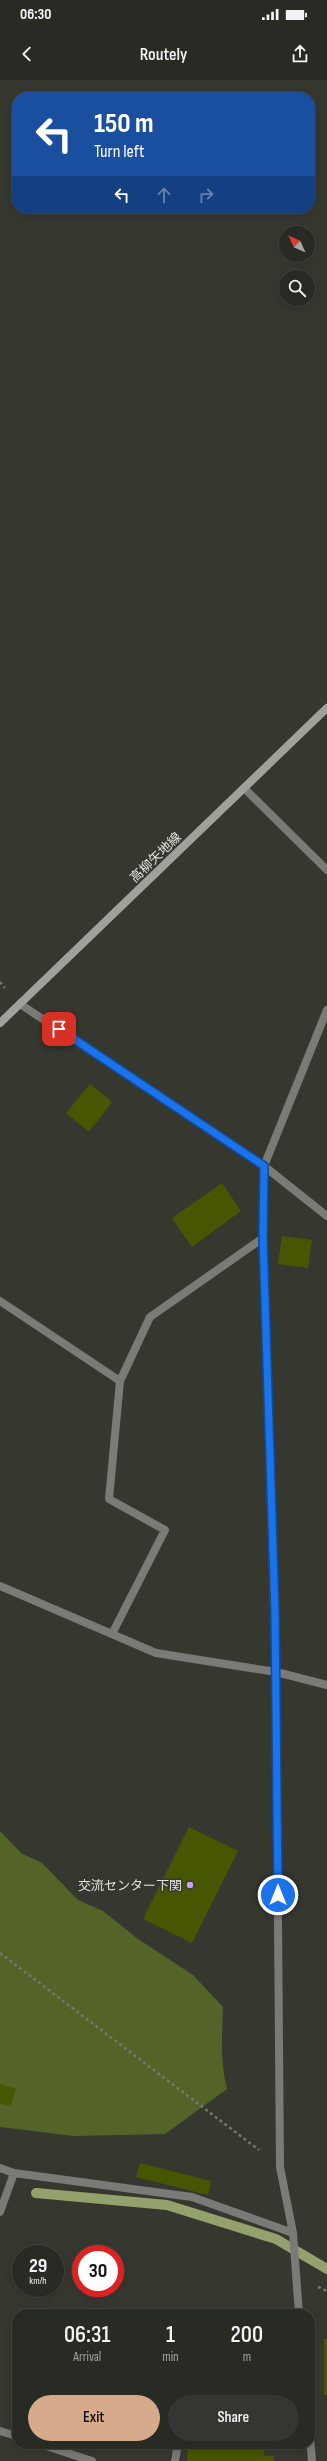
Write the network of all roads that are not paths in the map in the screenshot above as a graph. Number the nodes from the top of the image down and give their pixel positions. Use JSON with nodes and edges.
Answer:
{"nodes":[{"id":1,"x":327,"y":708,"type":"edge"},
{"id":2,"x":244,"y":788,"type":"junction"},
{"id":3,"x":327,"y":870,"type":"edge"},
{"id":4,"x":20,"y":1004,"type":"junction"},
{"id":5,"x":327,"y":1010,"type":"edge"},
{"id":6,"x":0,"y":1023,"type":"edge"},
{"id":7,"x":264,"y":1166,"type":"junction"},
{"id":8,"x":327,"y":1216,"type":"edge"},
{"id":9,"x":263,"y":1238,"type":"junction"},
{"id":10,"x":0,"y":1301,"type":"edge"},
{"id":11,"x":120,"y":1381,"type":"junction"},
{"id":12,"x":0,"y":1586,"type":"edge"},
{"id":13,"x":112,"y":1634,"type":"junction"},
{"id":14,"x":276,"y":1672,"type":"junction"},
{"id":15,"x":327,"y":1685,"type":"edge"},
{"id":16,"x":0,"y":2168,"type":"edge"},
{"id":17,"x":14,"y":2174,"type":"junction"},
{"id":18,"x":0,"y":2212,"type":"edge"},
{"id":19,"x":294,"y":2233,"type":"junction"},
{"id":20,"x":299,"y":2309,"type":"edge"},
{"id":21,"x":0,"y":2430,"type":"edge"},
{"id":22,"x":12,"y":2434,"type":"edge"},
{"id":23,"x":55,"y":2449,"type":"edge"},
{"id":24,"x":177,"y":2449,"type":"edge"},
{"id":25,"x":311,"y":2449,"type":"edge"},
{"id":26,"x":92,"y":2461,"type":"edge"},
{"id":27,"x":176,"y":2461,"type":"edge"},
{"id":28,"x":312,"y":2461,"type":"edge"}],
"edges":[{"from":1,"to":2,"type":"main road","name":"高柳矢地線"},
{"from":2,"to":3,"type":"street"},
{"from":2,"to":4,"type":"main road","name":"高柳矢地線"},
{"from":4,"to":6,"type":"main road","name":"高柳矢地線"},
{"from":4,"to":7,"type":"street"},
{"from":5,"to":7,"type":"street"},
{"from":7,"to":8,"type":"street"},
{"from":7,"to":9,"type":"street"},
{"from":9,"to":11,"type":"street"},
{"from":9,"to":14,"type":"street"},
{"from":10,"to":11,"type":"street"},
{"from":11,"to":13,"type":"street"},
{"from":12,"to":13,"type":"street"},
{"from":13,"to":14,"type":"street"},
{"from":14,"to":15,"type":"street"},
{"from":14,"to":19,"type":"street"},
{"from":16,"to":17,"type":"street"},
{"from":17,"to":18,"type":"street"},
{"from":17,"to":19,"type":"street"},
{"from":19,"to":20,"type":"street"},
{"from":21,"to":22,"type":"street"},
{"from":23,"to":26,"type":"street"},
{"from":24,"to":27,"type":"street"},
{"from":25,"to":28,"type":"street"}]}
